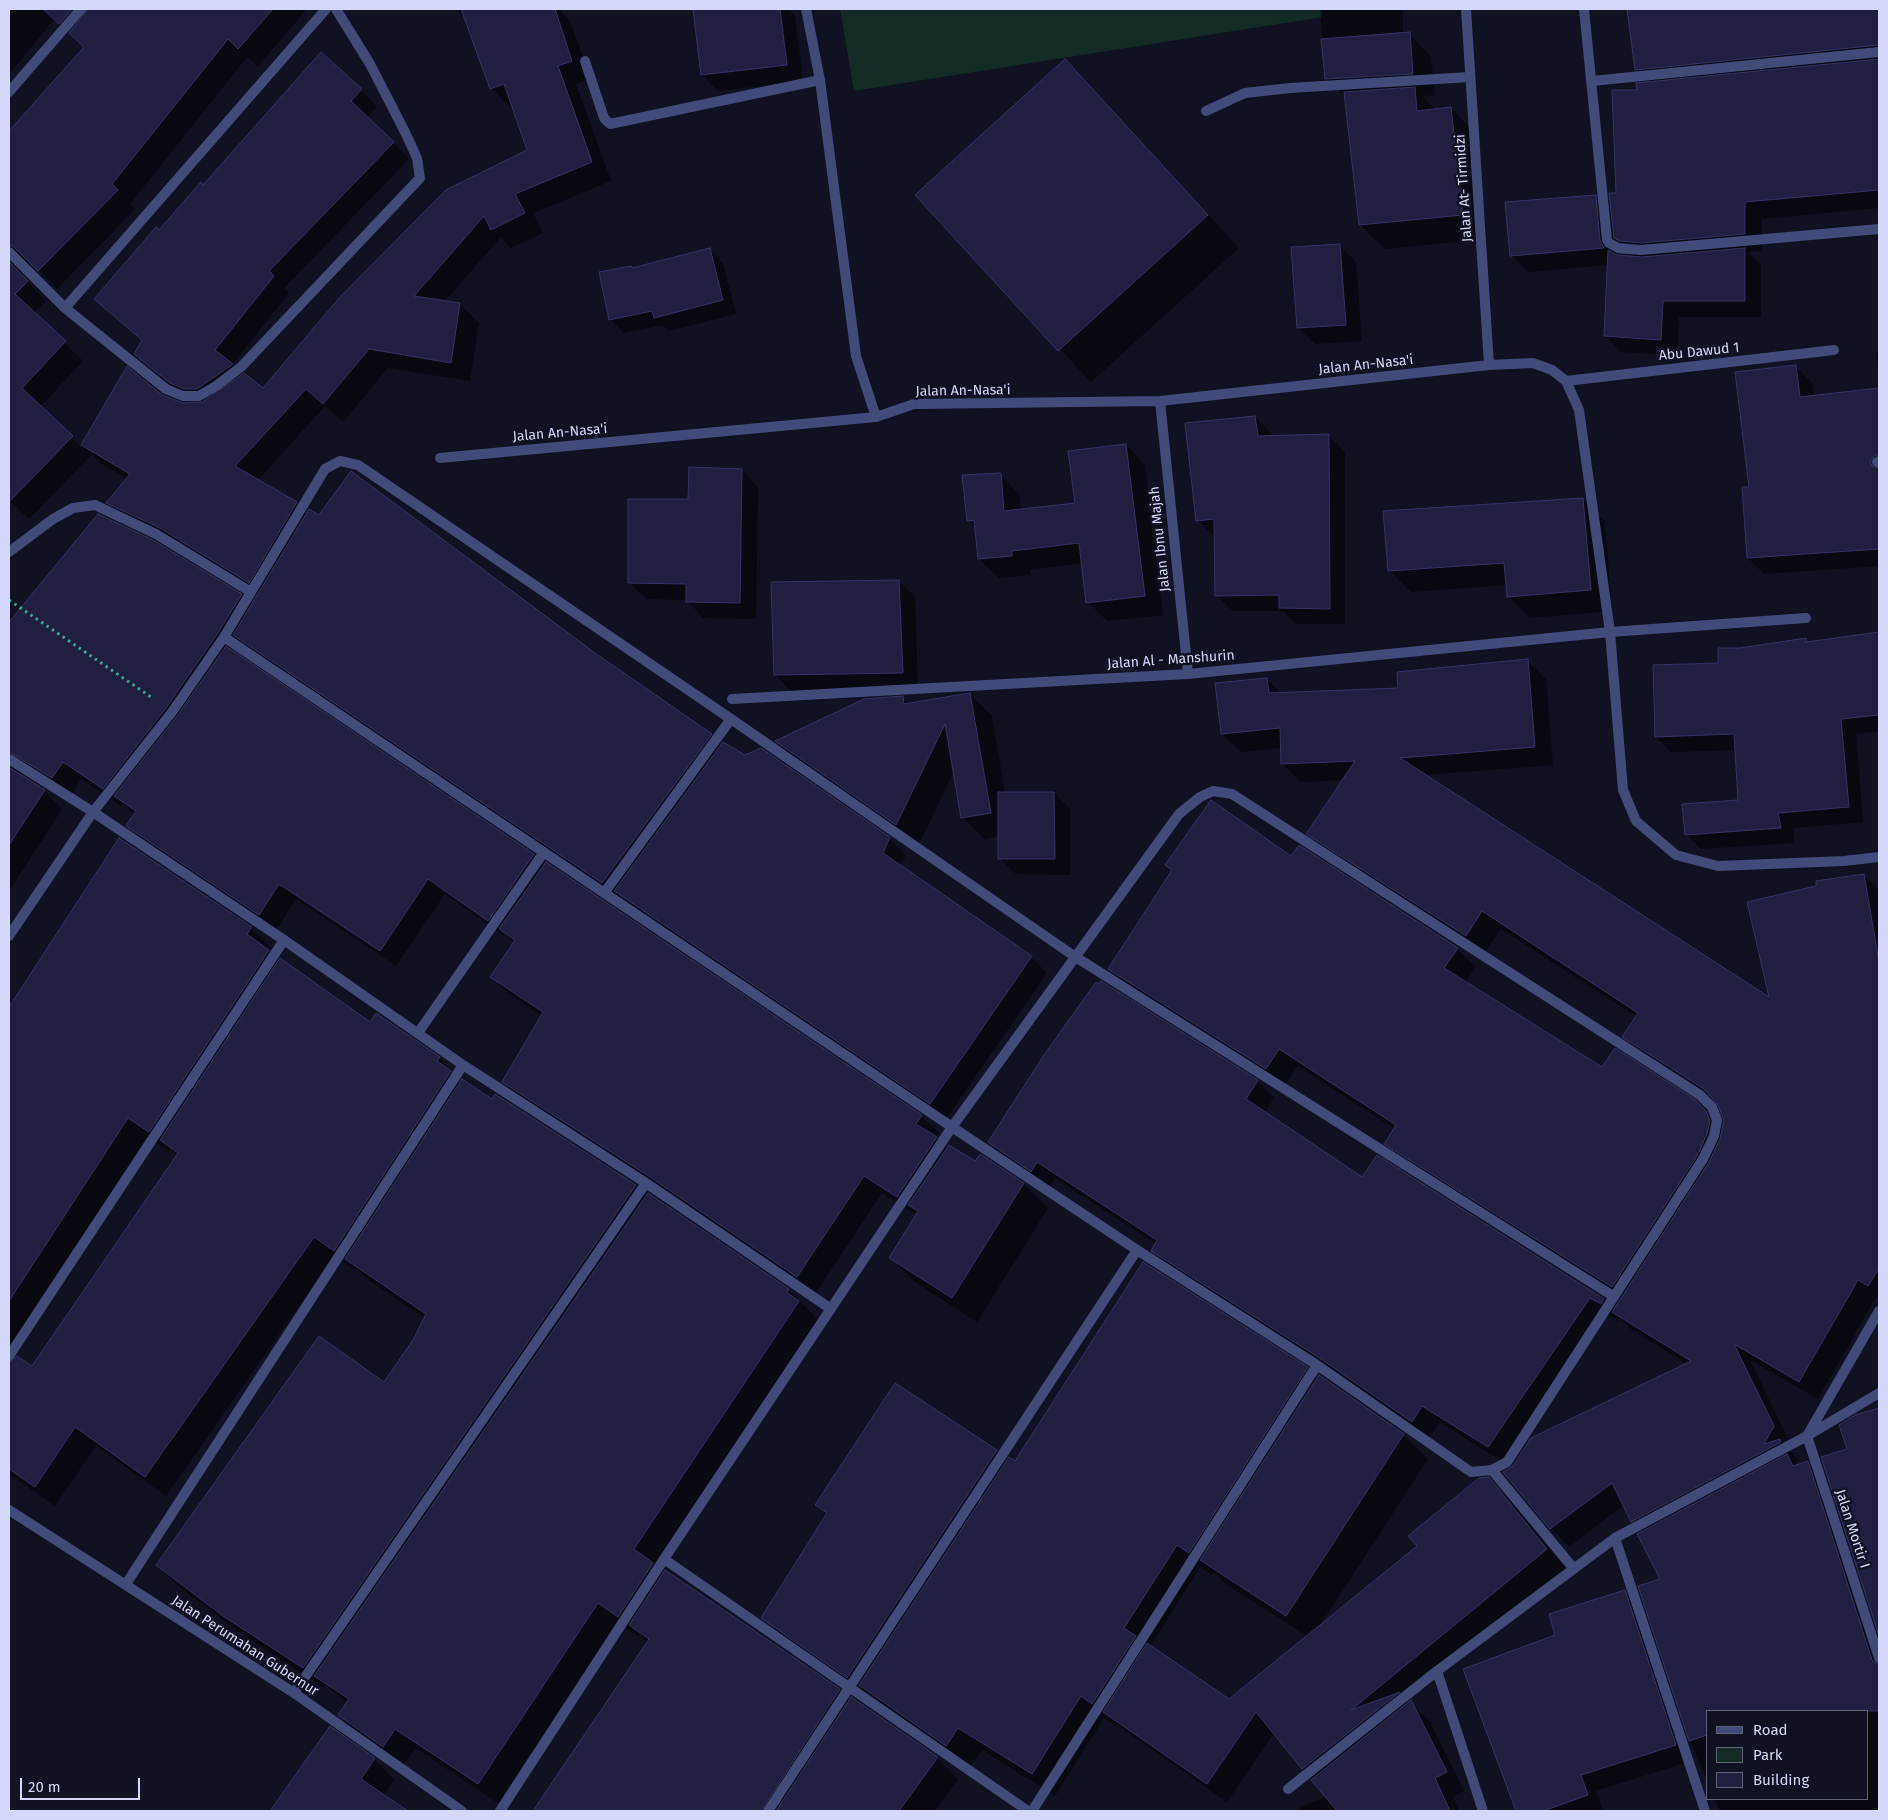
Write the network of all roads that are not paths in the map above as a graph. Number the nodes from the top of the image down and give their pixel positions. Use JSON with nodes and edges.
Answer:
{"nodes":[{"id":1,"x":81,"y":9,"type":"edge"},
{"id":2,"x":326,"y":9,"type":"edge"},
{"id":3,"x":336,"y":9,"type":"edge"},
{"id":4,"x":806,"y":9,"type":"edge"},
{"id":5,"x":1466,"y":9,"type":"edge"},
{"id":6,"x":1584,"y":9,"type":"edge"},
{"id":7,"x":1879,"y":52,"type":"edge"},
{"id":8,"x":585,"y":61,"type":"dead end"},
{"id":9,"x":1470,"y":78,"type":"junction"},
{"id":10,"x":820,"y":80,"type":"junction"},
{"id":11,"x":1592,"y":81,"type":"junction"},
{"id":12,"x":9,"y":92,"type":"edge"},
{"id":13,"x":1206,"y":111,"type":"dead end"},
{"id":14,"x":1879,"y":230,"type":"edge"},
{"id":15,"x":9,"y":252,"type":"edge"},
{"id":16,"x":65,"y":308,"type":"junction"},
{"id":17,"x":1834,"y":350,"type":"dead end"},
{"id":18,"x":1489,"y":366,"type":"junction"},
{"id":19,"x":1566,"y":381,"type":"junction"},
{"id":20,"x":1160,"y":401,"type":"junction"},
{"id":21,"x":876,"y":417,"type":"junction"},
{"id":22,"x":440,"y":458,"type":"dead end"},
{"id":23,"x":9,"y":552,"type":"edge"},
{"id":24,"x":251,"y":592,"type":"junction"},
{"id":25,"x":1806,"y":618,"type":"dead end"},
{"id":26,"x":1610,"y":632,"type":"junction"},
{"id":27,"x":224,"y":637,"type":"junction"},
{"id":28,"x":1188,"y":674,"type":"junction"},
{"id":29,"x":732,"y":700,"type":"dead end"},
{"id":30,"x":731,"y":718,"type":"junction"},
{"id":31,"x":9,"y":759,"type":"edge"},
{"id":32,"x":93,"y":812,"type":"junction"},
{"id":33,"x":544,"y":852,"type":"junction"},
{"id":34,"x":1879,"y":857,"type":"edge"},
{"id":35,"x":604,"y":893,"type":"junction"},
{"id":36,"x":9,"y":936,"type":"edge"},
{"id":37,"x":284,"y":940,"type":"junction"},
{"id":38,"x":1074,"y":956,"type":"junction"},
{"id":39,"x":418,"y":1033,"type":"junction"},
{"id":40,"x":463,"y":1065,"type":"junction"},
{"id":41,"x":952,"y":1127,"type":"junction"},
{"id":42,"x":646,"y":1183,"type":"junction"},
{"id":43,"x":1137,"y":1250,"type":"junction"},
{"id":44,"x":1613,"y":1296,"type":"junction"},
{"id":45,"x":831,"y":1309,"type":"junction"},
{"id":46,"x":1879,"y":1311,"type":"edge"},
{"id":47,"x":9,"y":1356,"type":"edge"},
{"id":48,"x":1317,"y":1366,"type":"junction"},
{"id":49,"x":1879,"y":1393,"type":"edge"},
{"id":50,"x":1807,"y":1436,"type":"junction"},
{"id":51,"x":1492,"y":1470,"type":"junction"},
{"id":52,"x":9,"y":1510,"type":"edge"},
{"id":53,"x":1615,"y":1538,"type":"junction"},
{"id":54,"x":664,"y":1559,"type":"junction"},
{"id":55,"x":1574,"y":1569,"type":"junction"},
{"id":56,"x":126,"y":1584,"type":"junction"},
{"id":57,"x":1879,"y":1658,"type":"edge"},
{"id":58,"x":1437,"y":1671,"type":"junction"},
{"id":59,"x":851,"y":1688,"type":"junction"},
{"id":60,"x":294,"y":1693,"type":"junction"},
{"id":61,"x":1288,"y":1789,"type":"dead end"},
{"id":62,"x":462,"y":1811,"type":"edge"},
{"id":63,"x":500,"y":1811,"type":"edge"},
{"id":64,"x":768,"y":1811,"type":"edge"},
{"id":65,"x":1030,"y":1811,"type":"edge"},
{"id":66,"x":1483,"y":1811,"type":"edge"},
{"id":67,"x":1705,"y":1811,"type":"edge"}],
"edges":[{"from":1,"to":12,"type":"street"},
{"from":2,"to":16,"type":"street"},
{"from":3,"to":16,"type":"street"},
{"from":4,"to":10,"type":"street"},
{"from":5,"to":9,"type":"street","name":"Jalan At- Tirmidzi"},
{"from":6,"to":11,"type":"street"},
{"from":7,"to":11,"type":"street"},
{"from":8,"to":10,"type":"street"},
{"from":9,"to":13,"type":"street"},
{"from":9,"to":18,"type":"street","name":"Jalan At- Tirmidzi"},
{"from":10,"to":21,"type":"street"},
{"from":11,"to":14,"type":"street"},
{"from":15,"to":16,"type":"street"},
{"from":17,"to":19,"type":"street","name":"Abu Dawud 1"},
{"from":18,"to":19,"type":"street","name":"Jalan An-Nasa'i"},
{"from":18,"to":20,"type":"street","name":"Jalan An-Nasa'i"},
{"from":19,"to":26,"type":"street"},
{"from":20,"to":21,"type":"street","name":"Jalan An-Nasa'i"},
{"from":20,"to":28,"type":"street","name":"Jalan Ibnu Majah"},
{"from":21,"to":22,"type":"street","name":"Jalan An-Nasa'i"},
{"from":23,"to":24,"type":"street"},
{"from":24,"to":27,"type":"street"},
{"from":24,"to":30,"type":"street"},
{"from":25,"to":26,"type":"street","name":"Jalan Al - Manshurin"},
{"from":26,"to":28,"type":"street","name":"Jalan Al - Manshurin"},
{"from":26,"to":34,"type":"street"},
{"from":27,"to":32,"type":"street"},
{"from":27,"to":33,"type":"street"},
{"from":28,"to":29,"type":"street","name":"Jalan Al - Manshurin"},
{"from":30,"to":35,"type":"street"},
{"from":30,"to":38,"type":"street"},
{"from":31,"to":32,"type":"street"},
{"from":32,"to":36,"type":"street"},
{"from":32,"to":37,"type":"street"},
{"from":33,"to":35,"type":"street"},
{"from":33,"to":39,"type":"street"},
{"from":35,"to":41,"type":"street"},
{"from":37,"to":39,"type":"street"},
{"from":37,"to":47,"type":"street"},
{"from":38,"to":41,"type":"street"},
{"from":38,"to":44,"type":"street"},
{"from":38,"to":44,"type":"street"},
{"from":39,"to":40,"type":"street"},
{"from":40,"to":42,"type":"street"},
{"from":40,"to":56,"type":"street"},
{"from":41,"to":43,"type":"street"},
{"from":41,"to":45,"type":"street"},
{"from":42,"to":45,"type":"street"},
{"from":42,"to":60,"type":"street"},
{"from":43,"to":48,"type":"street"},
{"from":43,"to":59,"type":"street"},
{"from":44,"to":51,"type":"street"},
{"from":45,"to":54,"type":"street"},
{"from":46,"to":50,"type":"street"},
{"from":48,"to":51,"type":"street"},
{"from":48,"to":65,"type":"street"},
{"from":49,"to":50,"type":"street"},
{"from":50,"to":53,"type":"street"},
{"from":50,"to":57,"type":"street","name":"Jalan Mortir I"},
{"from":51,"to":55,"type":"street"},
{"from":52,"to":56,"type":"street","name":"Jalan Perumahan Gubernur"},
{"from":53,"to":55,"type":"street"},
{"from":53,"to":67,"type":"street"},
{"from":54,"to":59,"type":"street"},
{"from":54,"to":63,"type":"street"},
{"from":55,"to":58,"type":"street"},
{"from":56,"to":60,"type":"street","name":"Jalan Perumahan Gubernur"},
{"from":58,"to":61,"type":"street"},
{"from":58,"to":66,"type":"street"},
{"from":59,"to":64,"type":"street"},
{"from":59,"to":65,"type":"street"},
{"from":60,"to":62,"type":"street","name":"Jalan Perumahan Gubernur"}]}
